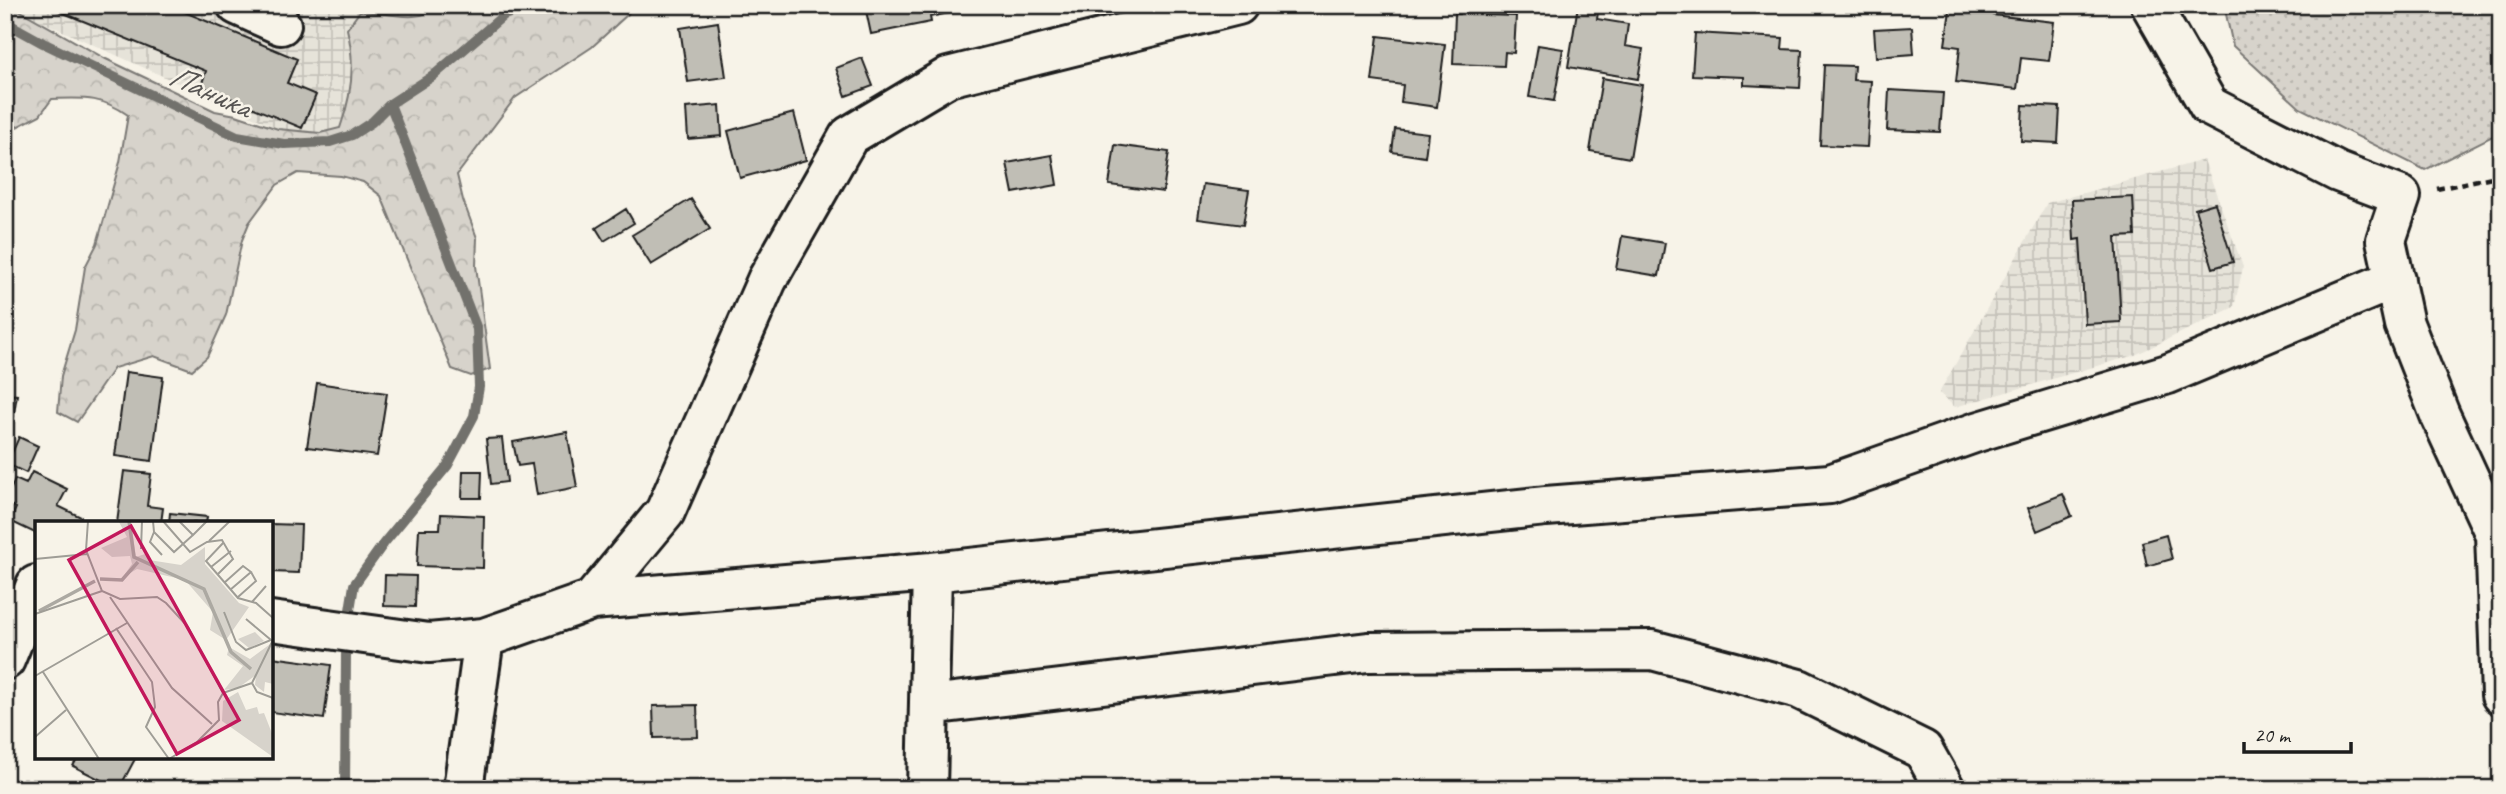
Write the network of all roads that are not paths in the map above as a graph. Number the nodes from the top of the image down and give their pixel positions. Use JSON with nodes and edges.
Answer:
{"nodes":[{"id":1,"x":237,"y":5,"type":"edge"},
{"id":2,"x":1238,"y":5,"type":"edge"},
{"id":3,"x":2151,"y":5,"type":"edge"},
{"id":4,"x":281,"y":25,"type":"dead end"},
{"id":5,"x":2395,"y":279,"type":"junction"},
{"id":6,"x":932,"y":572,"type":"junction"},
{"id":7,"x":5,"y":578,"type":"edge"},
{"id":8,"x":35,"y":585,"type":"edge"},
{"id":9,"x":35,"y":590,"type":"edge"},
{"id":10,"x":592,"y":600,"type":"junction"},
{"id":11,"x":273,"y":621,"type":"edge"},
{"id":12,"x":484,"y":638,"type":"junction"},
{"id":13,"x":5,"y":660,"type":"edge"},
{"id":14,"x":2501,"y":695,"type":"edge"},
{"id":15,"x":929,"y":705,"type":"junction"},
{"id":16,"x":463,"y":789,"type":"edge"},
{"id":17,"x":927,"y":789,"type":"edge"},
{"id":18,"x":1945,"y":789,"type":"edge"}],
"edges":[{"from":1,"to":4,"type":"street"},
{"from":2,"to":10,"type":"street"},
{"from":3,"to":5,"type":"street"},
{"from":5,"to":6,"type":"street"},
{"from":5,"to":14,"type":"street"},
{"from":6,"to":10,"type":"street"},
{"from":6,"to":15,"type":"street"},
{"from":7,"to":8,"type":"street"},
{"from":9,"to":13,"type":"street"},
{"from":10,"to":12,"type":"street"},
{"from":11,"to":12,"type":"street"},
{"from":12,"to":16,"type":"street"},
{"from":15,"to":17,"type":"street"},
{"from":15,"to":18,"type":"street"}]}
